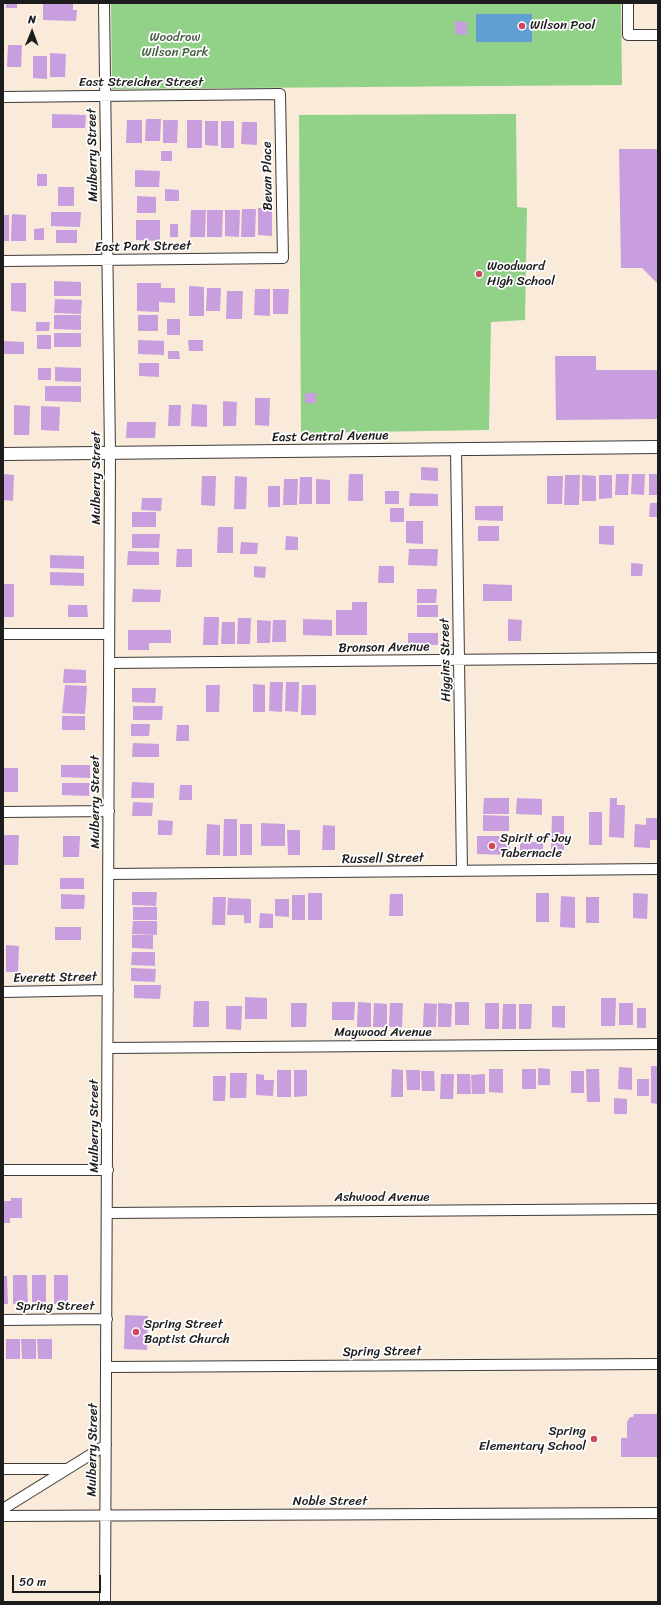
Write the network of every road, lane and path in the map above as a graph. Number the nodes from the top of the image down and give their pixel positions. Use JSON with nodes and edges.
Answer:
{"nodes":[{"id":1,"x":104,"y":3,"type":"edge"},
{"id":2,"x":628,"y":3,"type":"edge"},
{"id":3,"x":658,"y":35,"type":"edge"},
{"id":4,"x":280,"y":94,"type":"joint"},
{"id":5,"x":105,"y":96,"type":"junction"},
{"id":6,"x":3,"y":97,"type":"edge"},
{"id":7,"x":282,"y":258,"type":"joint"},
{"id":8,"x":107,"y":260,"type":"junction"},
{"id":9,"x":3,"y":261,"type":"edge"},
{"id":10,"x":658,"y":447,"type":"edge"},
{"id":11,"x":456,"y":449,"type":"junction"},
{"id":12,"x":110,"y":453,"type":"junction"},
{"id":13,"x":3,"y":454,"type":"edge"},
{"id":14,"x":3,"y":634,"type":"edge"},
{"id":15,"x":109,"y":634,"type":"junction"},
{"id":16,"x":658,"y":658,"type":"edge"},
{"id":17,"x":459,"y":660,"type":"junction"},
{"id":18,"x":109,"y":663,"type":"junction"},
{"id":19,"x":109,"y":811,"type":"junction"},
{"id":20,"x":3,"y":812,"type":"edge"},
{"id":21,"x":658,"y":869,"type":"edge"},
{"id":22,"x":462,"y":871,"type":"junction"},
{"id":23,"x":109,"y":874,"type":"junction"},
{"id":24,"x":108,"y":990,"type":"junction"},
{"id":25,"x":3,"y":992,"type":"edge"},
{"id":26,"x":658,"y":1044,"type":"edge"},
{"id":27,"x":108,"y":1048,"type":"junction"},
{"id":28,"x":3,"y":1170,"type":"edge"},
{"id":29,"x":108,"y":1170,"type":"junction"},
{"id":30,"x":658,"y":1209,"type":"edge"},
{"id":31,"x":107,"y":1213,"type":"junction"},
{"id":32,"x":107,"y":1319,"type":"junction"},
{"id":33,"x":3,"y":1320,"type":"edge"},
{"id":34,"x":658,"y":1364,"type":"edge"},
{"id":35,"x":106,"y":1367,"type":"junction"},
{"id":36,"x":106,"y":1444,"type":"junction"},
{"id":37,"x":3,"y":1469,"type":"edge"},
{"id":38,"x":68,"y":1469,"type":"junction"},
{"id":39,"x":3,"y":1509,"type":"edge"},
{"id":40,"x":658,"y":1513,"type":"edge"},
{"id":41,"x":3,"y":1516,"type":"edge"},
{"id":42,"x":105,"y":1516,"type":"junction"},
{"id":43,"x":105,"y":1602,"type":"edge"}],
"edges":[{"from":1,"to":5,"type":"street","name":"Mulberry Street"},
{"from":2,"to":3,"type":"street"},
{"from":4,"to":5,"type":"street","name":"East Streicher Street"},
{"from":4,"to":7,"type":"street","name":"Bevan Place"},
{"from":5,"to":6,"type":"street","name":"East Streicher Street"},
{"from":5,"to":8,"type":"street","name":"Mulberry Street"},
{"from":7,"to":8,"type":"street","name":"East Park Street"},
{"from":8,"to":9,"type":"street","name":"East Park Street"},
{"from":8,"to":12,"type":"street","name":"Mulberry Street"},
{"from":10,"to":11,"type":"street","name":"East Central Avenue"},
{"from":11,"to":12,"type":"street","name":"East Central Avenue"},
{"from":11,"to":17,"type":"street","name":"Higgins Street"},
{"from":12,"to":13,"type":"street","name":"East Central Avenue"},
{"from":12,"to":15,"type":"street","name":"Mulberry Street"},
{"from":14,"to":15,"type":"street"},
{"from":15,"to":18,"type":"street","name":"Mulberry Street"},
{"from":16,"to":17,"type":"street","name":"Bronson Avenue"},
{"from":17,"to":18,"type":"street","name":"Bronson Avenue"},
{"from":17,"to":22,"type":"street","name":"Higgins Street"},
{"from":18,"to":19,"type":"street","name":"Mulberry Street"},
{"from":19,"to":20,"type":"street"},
{"from":19,"to":23,"type":"street","name":"Mulberry Street"},
{"from":21,"to":22,"type":"street","name":"Russell Street"},
{"from":22,"to":23,"type":"street","name":"Russell Street"},
{"from":23,"to":24,"type":"street","name":"Mulberry Street"},
{"from":24,"to":25,"type":"street","name":"Everett Street"},
{"from":24,"to":27,"type":"street","name":"Mulberry Street"},
{"from":26,"to":27,"type":"street","name":"Maywood Avenue"},
{"from":27,"to":29,"type":"street","name":"Mulberry Street"},
{"from":28,"to":29,"type":"street"},
{"from":29,"to":31,"type":"street","name":"Mulberry Street"},
{"from":30,"to":31,"type":"street","name":"Ashwood Avenue"},
{"from":31,"to":32,"type":"street","name":"Mulberry Street"},
{"from":32,"to":33,"type":"street","name":"Spring Street"},
{"from":32,"to":35,"type":"street","name":"Mulberry Street"},
{"from":34,"to":35,"type":"street","name":"Spring Street"},
{"from":35,"to":36,"type":"street","name":"Mulberry Street"},
{"from":36,"to":38,"type":"street"},
{"from":36,"to":42,"type":"street","name":"Mulberry Street"},
{"from":37,"to":38,"type":"street"},
{"from":38,"to":39,"type":"street"},
{"from":40,"to":42,"type":"street","name":"Noble Street"},
{"from":41,"to":42,"type":"street","name":"Noble Street"},
{"from":42,"to":43,"type":"street","name":"Mulberry Street"}]}
